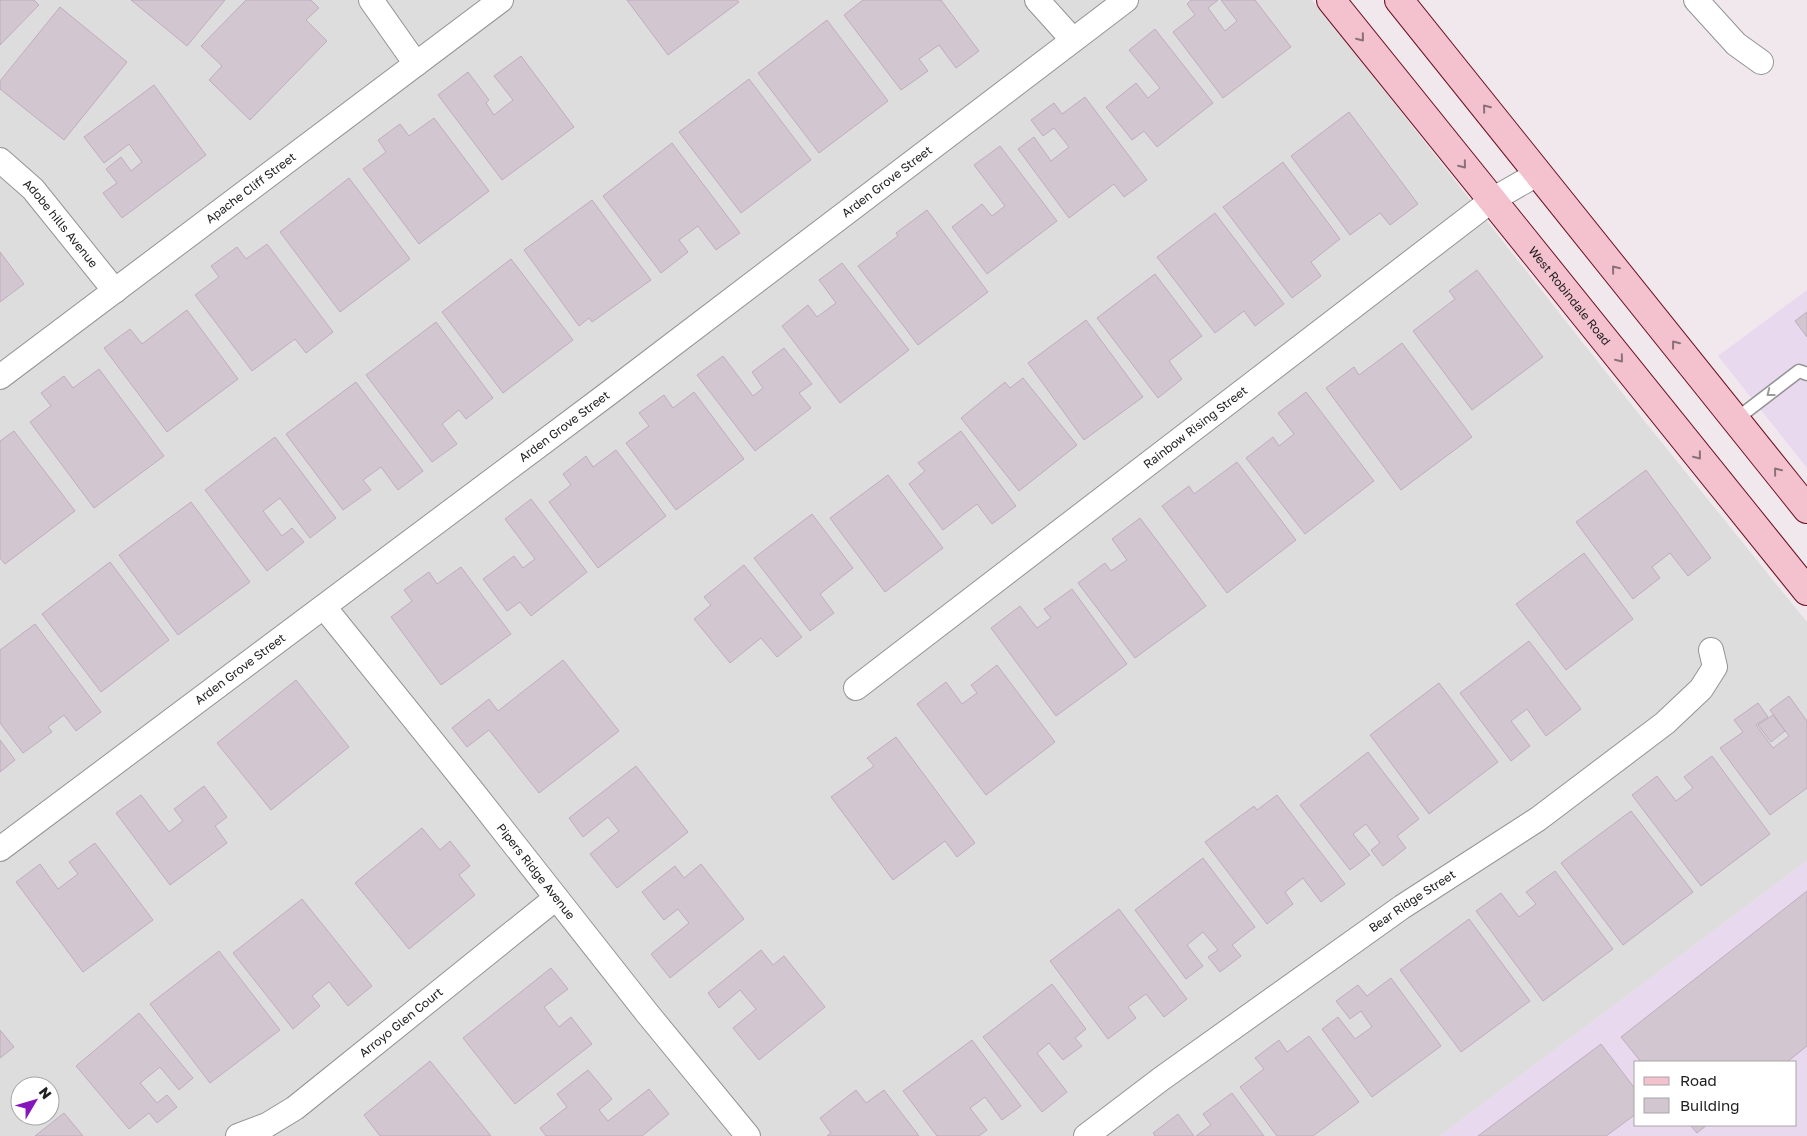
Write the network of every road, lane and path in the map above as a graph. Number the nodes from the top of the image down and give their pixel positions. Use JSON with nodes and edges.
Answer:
{"nodes":[{"id":1,"x":371,"y":0,"type":"edge"},
{"id":2,"x":501,"y":0,"type":"edge"},
{"id":3,"x":1037,"y":0,"type":"edge"},
{"id":4,"x":1126,"y":0,"type":"edge"},
{"id":5,"x":1331,"y":0,"type":"edge"},
{"id":6,"x":1399,"y":0,"type":"edge"},
{"id":7,"x":1696,"y":0,"type":"edge"},
{"id":8,"x":1073,"y":40,"type":"junction"},
{"id":9,"x":1761,"y":62,"type":"dead end"},
{"id":10,"x":416,"y":64,"type":"junction"},
{"id":11,"x":0,"y":160,"type":"edge"},
{"id":12,"x":1539,"y":173,"type":"junction"},
{"id":13,"x":1492,"y":200,"type":"junction"},
{"id":14,"x":115,"y":291,"type":"junction"},
{"id":15,"x":1807,"y":374,"type":"edge"},
{"id":16,"x":0,"y":377,"type":"edge"},
{"id":17,"x":1735,"y":420,"type":"junction"},
{"id":18,"x":1807,"y":509,"type":"edge"},
{"id":19,"x":1803,"y":583,"type":"edge"},
{"id":20,"x":324,"y":607,"type":"junction"},
{"id":21,"x":1711,"y":650,"type":"dead end"},
{"id":22,"x":856,"y":688,"type":"dead end"},
{"id":23,"x":0,"y":849,"type":"edge"},
{"id":24,"x":556,"y":898,"type":"junction"},
{"id":25,"x":238,"y":1136,"type":"edge"},
{"id":26,"x":748,"y":1136,"type":"edge"},
{"id":27,"x":1086,"y":1136,"type":"edge"}],
"edges":[{"from":1,"to":10,"type":"street"},
{"from":2,"to":10,"type":"street","name":"Apache Cliff Street"},
{"from":3,"to":8,"type":"street"},
{"from":4,"to":8,"type":"street","name":"Arden Grove Street"},
{"from":5,"to":13,"type":"main road","name":"West Robindale Road","one_way":true},
{"from":12,"to":6,"type":"main road","one_way":true},
{"from":7,"to":9,"type":"street"},
{"from":8,"to":20,"type":"street","name":"Arden Grove Street"},
{"from":10,"to":14,"type":"street","name":"Apache Cliff Street"},
{"from":11,"to":14,"type":"street","name":"Adobe hills Avenue"},
{"from":12,"to":13,"type":"street","name":"Rainbow Rising Street"},
{"from":17,"to":12,"type":"main road","one_way":true},
{"from":13,"to":19,"type":"main road","name":"West Robindale Road","one_way":true},
{"from":13,"to":22,"type":"street","name":"Rainbow Rising Street"},
{"from":14,"to":16,"type":"street","name":"Apache Cliff Street"},
{"from":15,"to":17,"type":"lane","one_way":true},
{"from":18,"to":17,"type":"main road","one_way":true},
{"from":20,"to":23,"type":"street","name":"Arden Grove Street"},
{"from":20,"to":24,"type":"street","name":"Pipers Ridge Avenue"},
{"from":21,"to":27,"type":"street","name":"Bear Ridge Street"},
{"from":24,"to":25,"type":"street","name":"Arroyo Glen Court"},
{"from":24,"to":26,"type":"street","name":"Pipers Ridge Avenue"}]}
